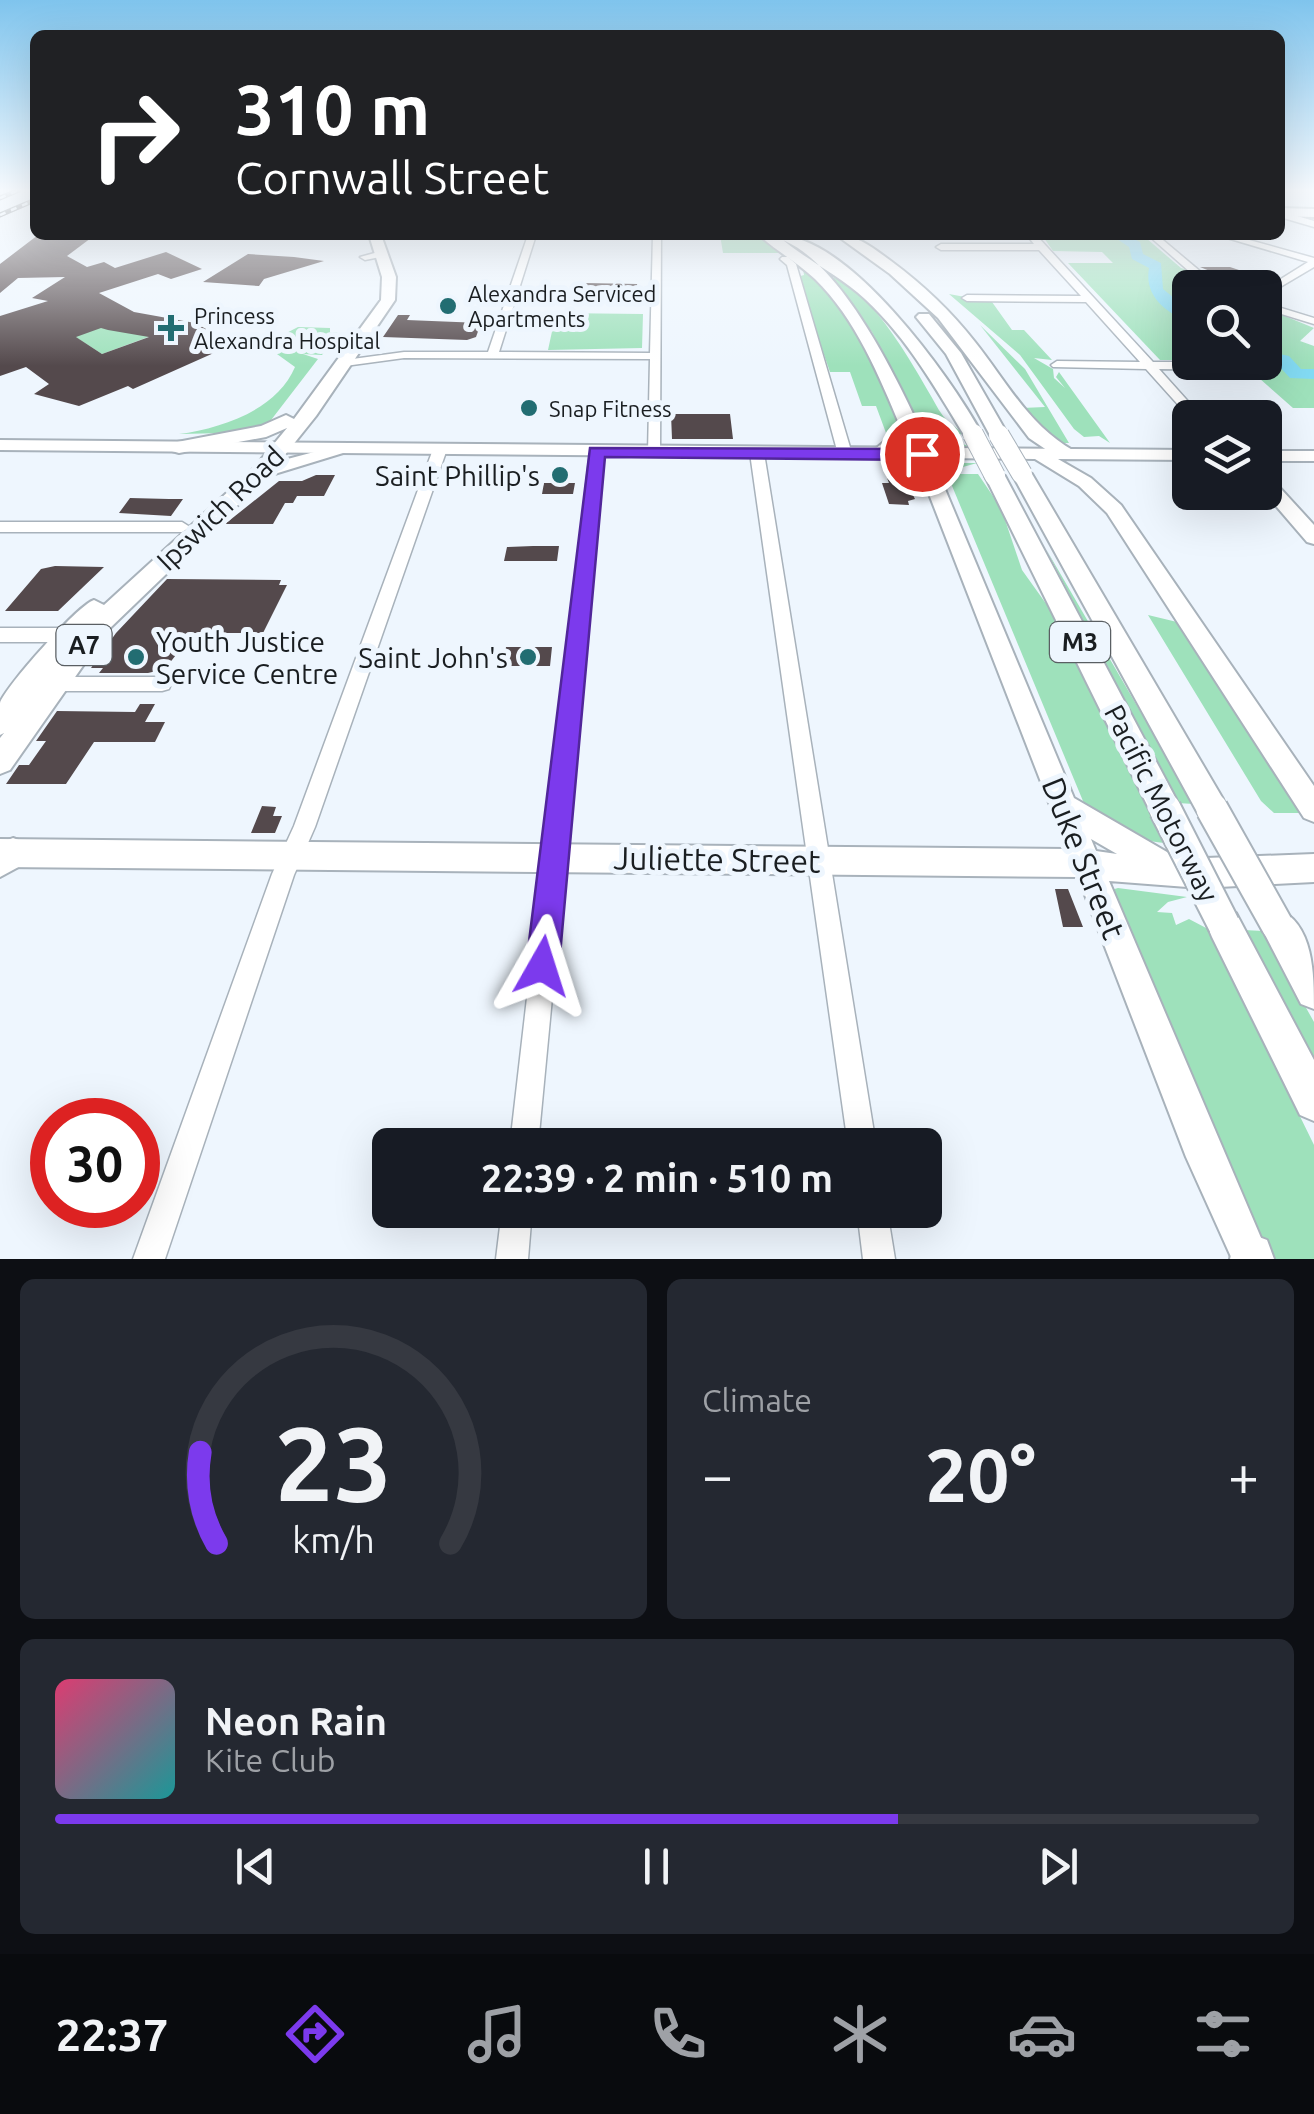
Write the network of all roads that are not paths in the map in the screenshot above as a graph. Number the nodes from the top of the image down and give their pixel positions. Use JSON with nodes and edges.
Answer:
{"nodes":[{"id":1,"x":370,"y":249,"type":"edge"},
{"id":2,"x":527,"y":249,"type":"edge"},
{"id":3,"x":657,"y":249,"type":"edge"},
{"id":4,"x":786,"y":249,"type":"edge"},
{"id":5,"x":811,"y":249,"type":"edge"},
{"id":6,"x":828,"y":249,"type":"edge"},
{"id":7,"x":845,"y":249,"type":"edge"},
{"id":8,"x":853,"y":249,"type":"edge"},
{"id":9,"x":1044,"y":249,"type":"edge"},
{"id":10,"x":1169,"y":249,"type":"edge"},
{"id":11,"x":1268,"y":249,"type":"edge"},
{"id":12,"x":369,"y":252,"type":"junction"},
{"id":13,"x":852,"y":257,"type":"junction"},
{"id":14,"x":785,"y":260,"type":"dead end"},
{"id":15,"x":1314,"y":262,"type":"edge"},
{"id":16,"x":1194,"y":270,"type":"edge"},
{"id":17,"x":1282,"y":282,"type":"edge"},
{"id":18,"x":968,"y":298,"type":"dead end"},
{"id":19,"x":1089,"y":299,"type":"junction"},
{"id":20,"x":1282,"y":311,"type":"edge"},
{"id":21,"x":1314,"y":321,"type":"edge"},
{"id":22,"x":356,"y":347,"type":"junction"},
{"id":23,"x":404,"y":356,"type":"junction"},
{"id":24,"x":492,"y":356,"type":"junction"},
{"id":25,"x":656,"y":356,"type":"junction"},
{"id":26,"x":345,"y":362,"type":"junction"},
{"id":27,"x":1057,"y":366,"type":"dead end"},
{"id":28,"x":1150,"y":366,"type":"junction"},
{"id":29,"x":1172,"y":366,"type":"edge"},
{"id":30,"x":1181,"y":400,"type":"edge"},
{"id":31,"x":310,"y":412,"type":"junction"},
{"id":32,"x":1015,"y":415,"type":"junction"},
{"id":33,"x":286,"y":422,"type":"junction"},
{"id":34,"x":911,"y":430,"type":"junction"},
{"id":35,"x":0,"y":445,"type":"edge"},
{"id":36,"x":179,"y":446,"type":"junction"},
{"id":37,"x":277,"y":448,"type":"junction"},
{"id":38,"x":331,"y":450,"type":"junction"},
{"id":39,"x":440,"y":452,"type":"junction"},
{"id":40,"x":596,"y":452,"type":"junction"},
{"id":41,"x":655,"y":453,"type":"junction"},
{"id":42,"x":757,"y":454,"type":"junction"},
{"id":43,"x":845,"y":454,"type":"junction"},
{"id":44,"x":881,"y":454,"type":"junction"},
{"id":45,"x":922,"y":454,"type":"junction"},
{"id":46,"x":1067,"y":455,"type":"junction"},
{"id":47,"x":1172,"y":455,"type":"edge"},
{"id":48,"x":1040,"y":456,"type":"junction"},
{"id":49,"x":1282,"y":456,"type":"edge"},
{"id":50,"x":1314,"y":456,"type":"edge"},
{"id":51,"x":261,"y":472,"type":"junction"},
{"id":52,"x":1282,"y":501,"type":"edge"},
{"id":53,"x":0,"y":527,"type":"edge"},
{"id":54,"x":182,"y":528,"type":"junction"},
{"id":55,"x":1314,"y":537,"type":"edge"},
{"id":56,"x":0,"y":635,"type":"edge"},
{"id":57,"x":68,"y":635,"type":"junction"},
{"id":58,"x":56,"y":684,"type":"junction"},
{"id":59,"x":162,"y":684,"type":"dead end"},
{"id":60,"x":0,"y":723,"type":"edge"},
{"id":61,"x":0,"y":761,"type":"edge"},
{"id":62,"x":1063,"y":806,"type":"junction"},
{"id":63,"x":1314,"y":809,"type":"edge"},
{"id":64,"x":292,"y":854,"type":"junction"},
{"id":65,"x":4,"y":856,"type":"edge"},
{"id":66,"x":555,"y":857,"type":"junction"},
{"id":67,"x":818,"y":860,"type":"junction"},
{"id":68,"x":1086,"y":864,"type":"junction"},
{"id":69,"x":1314,"y":868,"type":"edge"},
{"id":70,"x":1171,"y":870,"type":"junction"},
{"id":71,"x":1314,"y":991,"type":"edge"},
{"id":72,"x":1314,"y":1101,"type":"edge"},
{"id":73,"x":526,"y":1128,"type":"edge"},
{"id":74,"x":859,"y":1128,"type":"edge"},
{"id":75,"x":516,"y":1228,"type":"edge"},
{"id":76,"x":875,"y":1228,"type":"edge"},
{"id":77,"x":148,"y":1256,"type":"edge"},
{"id":78,"x":1252,"y":1258,"type":"edge"},
{"id":79,"x":512,"y":1259,"type":"edge"},
{"id":80,"x":879,"y":1259,"type":"edge"}],
"edges":[{"from":1,"to":12,"type":"highway","name":"Ipswich Road","number":"A7"},
{"from":2,"to":24,"type":"street"},
{"from":3,"to":25,"type":"street"},
{"from":4,"to":34,"type":"highway"},
{"from":5,"to":72,"type":"highway","name":"Pacific Motorway","number":"M3","bridge":true},
{"from":6,"to":13,"type":"highway"},
{"from":7,"to":13,"type":"highway","name":"Pacific Motorway","number":"M3"},
{"from":8,"to":32,"type":"highway"},
{"from":9,"to":19,"type":"street"},
{"from":10,"to":16,"type":"street"},
{"from":11,"to":15,"type":"street"},
{"from":12,"to":22,"type":"highway","name":"Ipswich Road","number":"A7"},
{"from":12,"to":33,"type":"highway","name":"Ipswich Road","number":"A7"},
{"from":13,"to":71,"type":"highway","name":"Pacific Motorway","number":"M3","bridge":true},
{"from":14,"to":43,"type":"street"},
{"from":15,"to":17,"type":"street"},
{"from":18,"to":19,"type":"street"},
{"from":19,"to":28,"type":"street"},
{"from":20,"to":21,"type":"street"},
{"from":22,"to":23,"type":"street"},
{"from":22,"to":26,"type":"highway","name":"Ipswich Road","number":"A7"},
{"from":23,"to":24,"type":"street"},
{"from":23,"to":26,"type":"street"},
{"from":24,"to":25,"type":"street"},
{"from":25,"to":41,"type":"street"},
{"from":26,"to":31,"type":"highway","name":"Ipswich Road","number":"A7"},
{"from":27,"to":28,"type":"street"},
{"from":28,"to":29,"type":"street"},
{"from":28,"to":30,"type":"street"},
{"from":31,"to":37,"type":"highway","name":"Ipswich Road","number":"A7"},
{"from":31,"to":38,"type":"highway"},
{"from":32,"to":46,"type":"highway"},
{"from":32,"to":48,"type":"highway"},
{"from":33,"to":36,"type":"highway"},
{"from":33,"to":37,"type":"highway","name":"Ipswich Road","number":"A7"},
{"from":34,"to":44,"type":"highway"},
{"from":34,"to":45,"type":"highway"},
{"from":35,"to":36,"type":"main road"},
{"from":36,"to":37,"type":"main road"},
{"from":37,"to":38,"type":"main road"},
{"from":37,"to":51,"type":"highway","name":"Ipswich Road","number":"A7"},
{"from":37,"to":54,"type":"highway","name":"Ipswich Road","number":"A7"},
{"from":38,"to":39,"type":"main road"},
{"from":38,"to":51,"type":"highway"},
{"from":39,"to":40,"type":"main road"},
{"from":39,"to":64,"type":"street"},
{"from":40,"to":41,"type":"main road"},
{"from":40,"to":66,"type":"street"},
{"from":41,"to":42,"type":"main road"},
{"from":42,"to":43,"type":"main road"},
{"from":42,"to":67,"type":"street"},
{"from":43,"to":44,"type":"main road"},
{"from":44,"to":45,"type":"main road"},
{"from":45,"to":48,"type":"main road"},
{"from":45,"to":62,"type":"main road","name":"Duke Street"},
{"from":46,"to":47,"type":"main road"},
{"from":46,"to":48,"type":"main road"},
{"from":48,"to":63,"type":"main road"},
{"from":49,"to":50,"type":"main road"},
{"from":51,"to":58,"type":"highway","name":"Ipswich Road","number":"A7"},
{"from":52,"to":55,"type":"main road"},
{"from":53,"to":54,"type":"street"},
{"from":54,"to":57,"type":"highway","name":"Ipswich Road","number":"A7"},
{"from":56,"to":57,"type":"street"},
{"from":57,"to":60,"type":"highway","name":"Ipswich Road","number":"A7"},
{"from":58,"to":59,"type":"street"},
{"from":58,"to":61,"type":"highway","name":"Ipswich Road","number":"A7"},
{"from":62,"to":68,"type":"main road","name":"Duke Street"},
{"from":62,"to":70,"type":"main road"},
{"from":64,"to":65,"type":"main road","name":"Juliette Street"},
{"from":64,"to":66,"type":"main road","name":"Juliette Street"},
{"from":64,"to":77,"type":"street"},
{"from":66,"to":67,"type":"main road","name":"Juliette Street"},
{"from":66,"to":73,"type":"street"},
{"from":67,"to":68,"type":"main road","name":"Juliette Street"},
{"from":67,"to":74,"type":"street"},
{"from":68,"to":70,"type":"main road","name":"Juliette Street"},
{"from":68,"to":78,"type":"main road","name":"Duke Street"},
{"from":69,"to":70,"type":"main road","name":"Juliette Street"},
{"from":75,"to":79,"type":"street"},
{"from":76,"to":80,"type":"street"}]}
